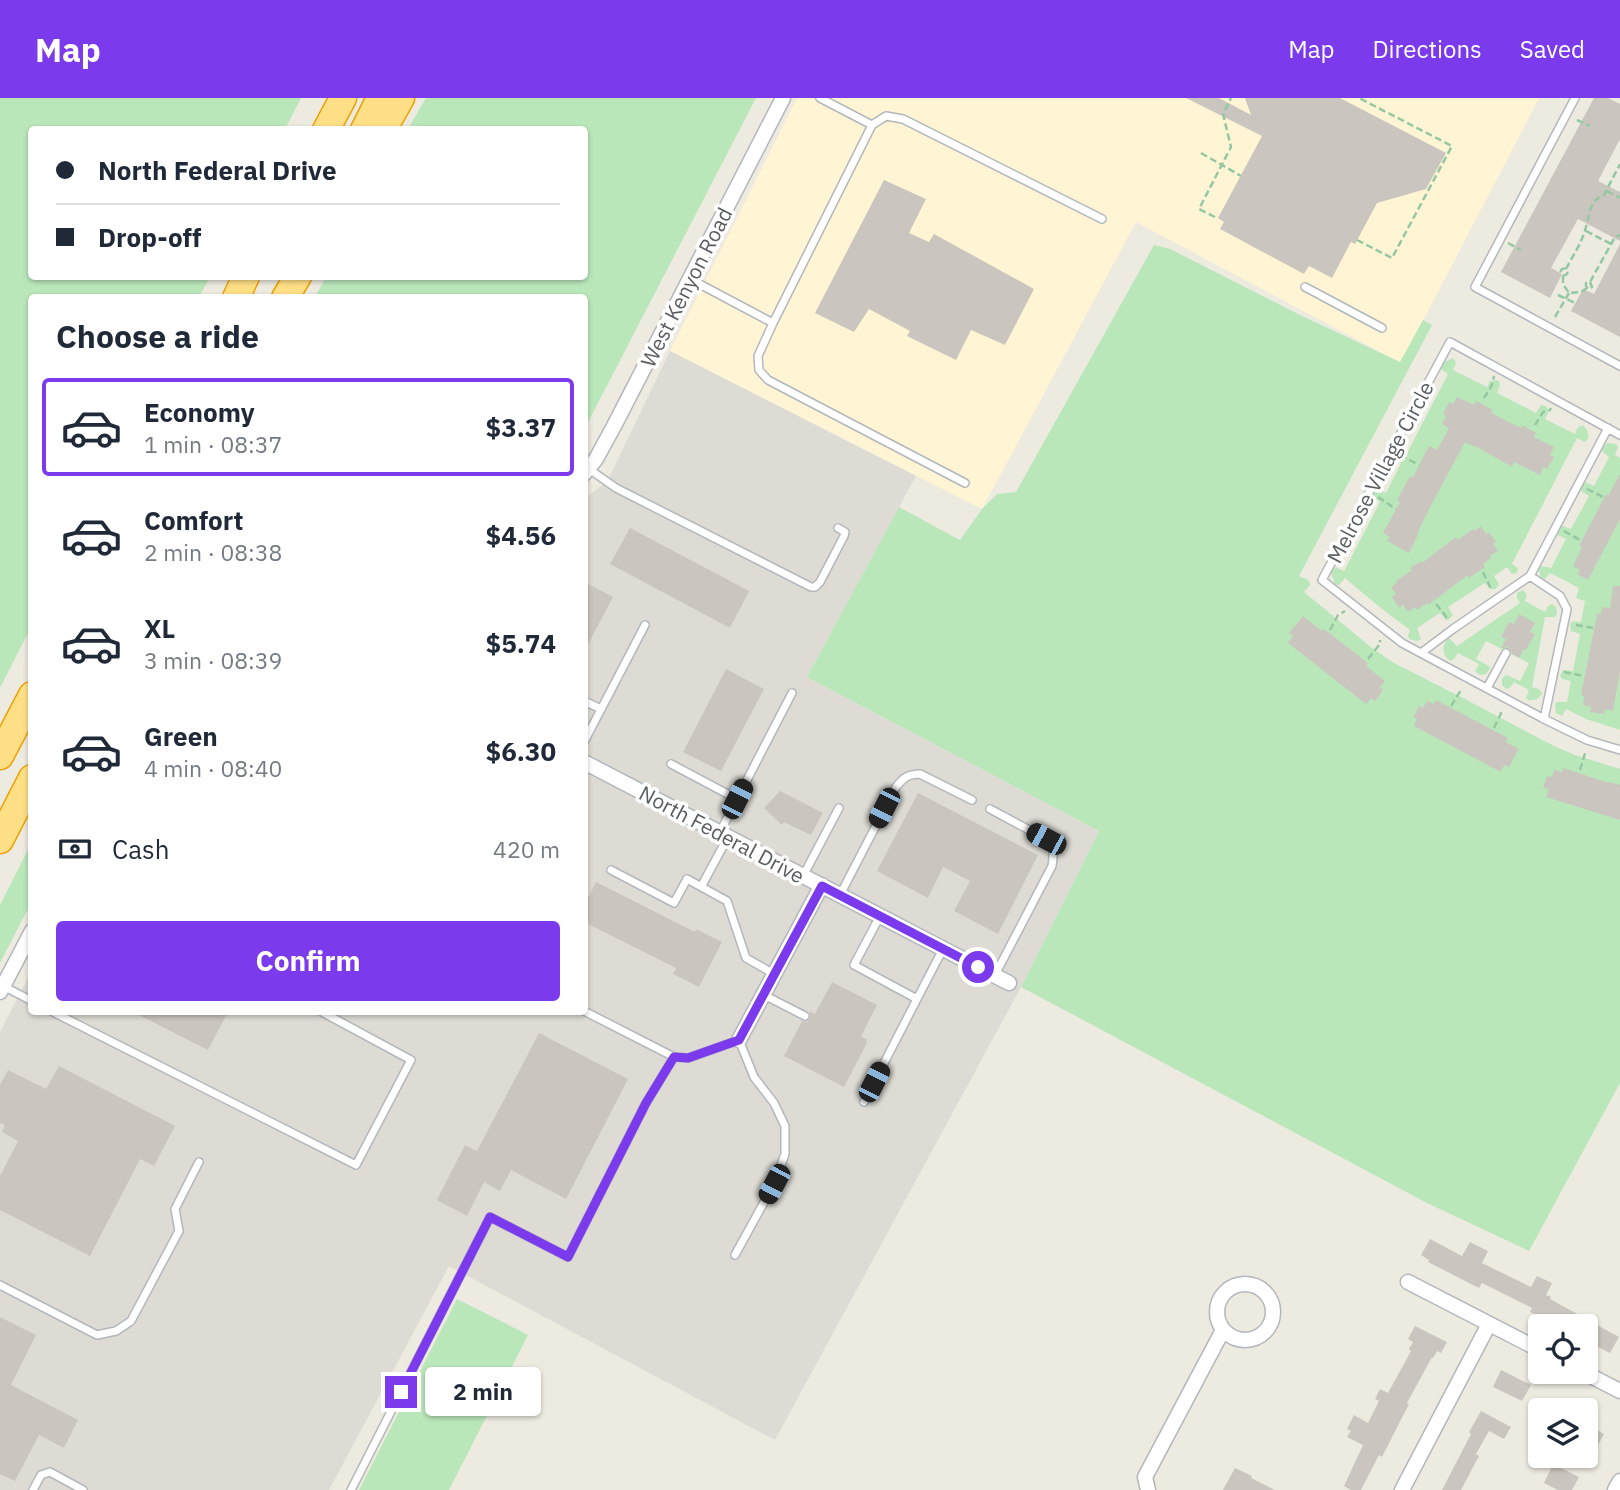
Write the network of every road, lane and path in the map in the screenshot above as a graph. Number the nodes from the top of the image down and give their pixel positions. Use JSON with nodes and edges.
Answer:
{"nodes":[{"id":1,"x":327,"y":98,"type":"edge"},
{"id":2,"x":342,"y":98,"type":"edge"},
{"id":3,"x":380,"y":98,"type":"edge"},
{"id":4,"x":401,"y":98,"type":"edge"},
{"id":5,"x":783,"y":98,"type":"edge"},
{"id":6,"x":820,"y":98,"type":"edge"},
{"id":7,"x":1231,"y":98,"type":"edge"},
{"id":8,"x":1359,"y":98,"type":"edge"},
{"id":9,"x":1576,"y":98,"type":"edge"},
{"id":10,"x":1566,"y":115,"type":"junction"},
{"id":11,"x":872,"y":125,"type":"junction"},
{"id":12,"x":314,"y":126,"type":"edge"},
{"id":13,"x":328,"y":126,"type":"edge"},
{"id":14,"x":366,"y":126,"type":"edge"},
{"id":15,"x":385,"y":126,"type":"edge"},
{"id":16,"x":1590,"y":126,"type":"dead end"},
{"id":17,"x":1201,"y":153,"type":"dead end"},
{"id":18,"x":1620,"y":164,"type":"edge"},
{"id":19,"x":1221,"y":166,"type":"junction"},
{"id":20,"x":1241,"y":176,"type":"dead end"},
{"id":21,"x":1606,"y":191,"type":"junction"},
{"id":22,"x":1620,"y":198,"type":"edge"},
{"id":23,"x":1215,"y":217,"type":"dead end"},
{"id":24,"x":1102,"y":219,"type":"dead end"},
{"id":25,"x":1586,"y":231,"type":"junction"},
{"id":26,"x":1620,"y":235,"type":"edge"},
{"id":27,"x":1357,"y":240,"type":"dead end"},
{"id":28,"x":1611,"y":244,"type":"junction"},
{"id":29,"x":690,"y":279,"type":"junction"},
{"id":30,"x":1305,"y":288,"type":"dead end"},
{"id":31,"x":1569,"y":293,"type":"junction"},
{"id":32,"x":1558,"y":295,"type":"dead end"},
{"id":33,"x":1566,"y":298,"type":"junction"},
{"id":34,"x":1575,"y":303,"type":"dead end"},
{"id":35,"x":773,"y":323,"type":"junction"},
{"id":36,"x":1382,"y":328,"type":"dead end"},
{"id":37,"x":1550,"y":328,"type":"junction"},
{"id":38,"x":1620,"y":366,"type":"edge"},
{"id":39,"x":1498,"y":368,"type":"junction"},
{"id":40,"x":1484,"y":398,"type":"dead end"},
{"id":41,"x":1555,"y":400,"type":"junction"},
{"id":42,"x":1535,"y":425,"type":"dead end"},
{"id":43,"x":1608,"y":428,"type":"junction"},
{"id":44,"x":1620,"y":435,"type":"edge"},
{"id":45,"x":1393,"y":448,"type":"junction"},
{"id":46,"x":1419,"y":465,"type":"dead end"},
{"id":47,"x":588,"y":470,"type":"edge"},
{"id":48,"x":588,"y":472,"type":"edge"},
{"id":49,"x":1580,"y":481,"type":"junction"},
{"id":50,"x":965,"y":483,"type":"dead end"},
{"id":51,"x":1369,"y":492,"type":"junction"},
{"id":52,"x":1603,"y":497,"type":"dead end"},
{"id":53,"x":1396,"y":509,"type":"dead end"},
{"id":54,"x":1557,"y":525,"type":"junction"},
{"id":55,"x":838,"y":528,"type":"dead end"},
{"id":56,"x":1580,"y":540,"type":"dead end"},
{"id":57,"x":1483,"y":572,"type":"dead end"},
{"id":58,"x":1530,"y":576,"type":"junction"},
{"id":59,"x":1497,"y":599,"type":"junction"},
{"id":60,"x":1351,"y":603,"type":"junction"},
{"id":61,"x":1436,"y":604,"type":"dead end"},
{"id":62,"x":1565,"y":620,"type":"junction"},
{"id":63,"x":645,"y":625,"type":"dead end"},
{"id":64,"x":1593,"y":628,"type":"dead end"},
{"id":65,"x":1453,"y":629,"type":"junction"},
{"id":66,"x":1330,"y":630,"type":"dead end"},
{"id":67,"x":1387,"y":631,"type":"junction"},
{"id":68,"x":1421,"y":653,"type":"junction"},
{"id":69,"x":1506,"y":653,"type":"dead end"},
{"id":70,"x":1368,"y":659,"type":"dead end"},
{"id":71,"x":1555,"y":669,"type":"junction"},
{"id":72,"x":1584,"y":676,"type":"dead end"},
{"id":73,"x":1470,"y":679,"type":"junction"},
{"id":74,"x":1487,"y":688,"type":"junction"},
{"id":75,"x":792,"y":693,"type":"dead end"},
{"id":76,"x":1506,"y":698,"type":"junction"},
{"id":77,"x":28,"y":703,"type":"edge"},
{"id":78,"x":588,"y":703,"type":"edge"},
{"id":79,"x":1451,"y":706,"type":"dead end"},
{"id":80,"x":601,"y":709,"type":"junction"},
{"id":81,"x":1544,"y":719,"type":"junction"},
{"id":82,"x":1494,"y":728,"type":"dead end"},
{"id":83,"x":588,"y":734,"type":"edge"},
{"id":84,"x":1593,"y":742,"type":"junction"},
{"id":85,"x":1620,"y":750,"type":"edge"},
{"id":86,"x":0,"y":756,"type":"edge"},
{"id":87,"x":588,"y":764,"type":"edge"},
{"id":88,"x":671,"y":764,"type":"dead end"},
{"id":89,"x":1580,"y":770,"type":"dead end"},
{"id":90,"x":28,"y":786,"type":"edge"},
{"id":91,"x":737,"y":799,"type":"junction"},
{"id":92,"x":972,"y":800,"type":"dead end"},
{"id":93,"x":839,"y":808,"type":"dead end"},
{"id":94,"x":990,"y":809,"type":"dead end"},
{"id":95,"x":724,"y":834,"type":"junction"},
{"id":96,"x":0,"y":840,"type":"edge"},
{"id":97,"x":611,"y":870,"type":"dead end"},
{"id":98,"x":803,"y":876,"type":"junction"},
{"id":99,"x":822,"y":886,"type":"junction"},
{"id":100,"x":701,"y":887,"type":"junction"},
{"id":101,"x":840,"y":895,"type":"junction"},
{"id":102,"x":880,"y":916,"type":"junction"},
{"id":103,"x":28,"y":939,"type":"edge"},
{"id":104,"x":943,"y":949,"type":"junction"},
{"id":105,"x":774,"y":974,"type":"junction"},
{"id":106,"x":995,"y":976,"type":"junction"},
{"id":107,"x":1009,"y":983,"type":"dead end"},
{"id":108,"x":2,"y":989,"type":"edge"},
{"id":109,"x":763,"y":995,"type":"junction"},
{"id":110,"x":28,"y":999,"type":"edge"},
{"id":111,"x":917,"y":999,"type":"junction"},
{"id":112,"x":588,"y":1013,"type":"edge"},
{"id":113,"x":64,"y":1015,"type":"edge"},
{"id":114,"x":328,"y":1015,"type":"edge"},
{"id":115,"x":805,"y":1016,"type":"dead end"},
{"id":116,"x":739,"y":1040,"type":"junction"},
{"id":117,"x":674,"y":1057,"type":"junction"},
{"id":118,"x":864,"y":1102,"type":"dead end"},
{"id":119,"x":200,"y":1162,"type":"dead end"},
{"id":120,"x":736,"y":1255,"type":"dead end"},
{"id":121,"x":1408,"y":1282,"type":"dead end"},
{"id":122,"x":0,"y":1285,"type":"edge"},
{"id":123,"x":1489,"y":1324,"type":"junction"},
{"id":124,"x":1223,"y":1330,"type":"junction"},
{"id":125,"x":1528,"y":1344,"type":"edge"},
{"id":126,"x":1598,"y":1380,"type":"edge"},
{"id":127,"x":1620,"y":1391,"type":"edge"},
{"id":128,"x":1620,"y":1481,"type":"edge"},
{"id":129,"x":33,"y":1490,"type":"edge"},
{"id":130,"x":83,"y":1490,"type":"edge"},
{"id":131,"x":351,"y":1490,"type":"edge"},
{"id":132,"x":1148,"y":1490,"type":"edge"},
{"id":133,"x":1402,"y":1490,"type":"edge"},
{"id":134,"x":1615,"y":1490,"type":"edge"}],
"edges":[{"from":1,"to":12,"type":"highway"},
{"from":2,"to":13,"type":"highway"},
{"from":3,"to":14,"type":"highway"},
{"from":4,"to":15,"type":"highway"},
{"from":5,"to":29,"type":"street","name":"West Kenyon Road"},
{"from":6,"to":11,"type":"lane"},
{"from":7,"to":19,"type":"path"},
{"from":8,"to":27,"type":"path"},
{"from":9,"to":10,"type":"lane"},
{"from":10,"to":16,"type":"path"},
{"from":10,"to":37,"type":"lane"},
{"from":11,"to":24,"type":"lane"},
{"from":11,"to":35,"type":"lane"},
{"from":17,"to":19,"type":"path"},
{"from":18,"to":21,"type":"path"},
{"from":19,"to":20,"type":"path"},
{"from":19,"to":23,"type":"path"},
{"from":21,"to":22,"type":"path"},
{"from":21,"to":25,"type":"path"},
{"from":25,"to":28,"type":"path"},
{"from":25,"to":31,"type":"path"},
{"from":26,"to":28,"type":"path"},
{"from":28,"to":31,"type":"path"},
{"from":29,"to":35,"type":"lane"},
{"from":29,"to":47,"type":"street","name":"West Kenyon Road"},
{"from":30,"to":36,"type":"lane"},
{"from":31,"to":33,"type":"path"},
{"from":32,"to":33,"type":"path"},
{"from":33,"to":34,"type":"path"},
{"from":33,"to":37,"type":"path"},
{"from":35,"to":50,"type":"lane"},
{"from":37,"to":38,"type":"lane"},
{"from":39,"to":40,"type":"path"},
{"from":39,"to":41,"type":"lane","name":"Melrose Village Circle"},
{"from":39,"to":45,"type":"lane","name":"Melrose Village Circle"},
{"from":41,"to":42,"type":"path"},
{"from":41,"to":43,"type":"lane","name":"Melrose Village Circle"},
{"from":43,"to":44,"type":"lane","name":"Melrose Village Circle"},
{"from":43,"to":49,"type":"lane"},
{"from":45,"to":46,"type":"path"},
{"from":45,"to":51,"type":"lane","name":"Melrose Village Circle"},
{"from":48,"to":55,"type":"lane"},
{"from":49,"to":52,"type":"path"},
{"from":49,"to":54,"type":"lane"},
{"from":51,"to":53,"type":"path"},
{"from":51,"to":60,"type":"lane","name":"Melrose Village Circle"},
{"from":54,"to":56,"type":"path"},
{"from":54,"to":58,"type":"lane"},
{"from":57,"to":59,"type":"path"},
{"from":58,"to":59,"type":"lane"},
{"from":58,"to":62,"type":"lane"},
{"from":59,"to":65,"type":"lane"},
{"from":60,"to":66,"type":"path"},
{"from":60,"to":67,"type":"lane","name":"Melrose Village Circle"},
{"from":61,"to":65,"type":"path"},
{"from":62,"to":64,"type":"path"},
{"from":62,"to":71,"type":"lane"},
{"from":63,"to":80,"type":"lane"},
{"from":65,"to":68,"type":"lane"},
{"from":67,"to":68,"type":"lane","name":"Melrose Village Circle"},
{"from":67,"to":70,"type":"path"},
{"from":68,"to":73,"type":"lane","name":"Melrose Village Circle"},
{"from":69,"to":74,"type":"lane"},
{"from":71,"to":72,"type":"path"},
{"from":71,"to":81,"type":"lane"},
{"from":73,"to":74,"type":"lane","name":"Melrose Village Circle"},
{"from":73,"to":79,"type":"path"},
{"from":74,"to":76,"type":"lane","name":"Melrose Village Circle"},
{"from":75,"to":91,"type":"lane"},
{"from":76,"to":81,"type":"lane","name":"Melrose Village Circle"},
{"from":76,"to":82,"type":"path"},
{"from":77,"to":86,"type":"highway"},
{"from":78,"to":80,"type":"lane"},
{"from":80,"to":83,"type":"lane"},
{"from":81,"to":84,"type":"lane","name":"Melrose Village Circle"},
{"from":84,"to":85,"type":"lane","name":"Melrose Village Circle"},
{"from":84,"to":89,"type":"path"},
{"from":87,"to":95,"type":"street","name":"North Federal Drive"},
{"from":88,"to":91,"type":"lane"},
{"from":90,"to":96,"type":"highway"},
{"from":91,"to":95,"type":"lane"},
{"from":92,"to":101,"type":"lane"},
{"from":93,"to":98,"type":"lane"},
{"from":94,"to":106,"type":"lane"},
{"from":95,"to":98,"type":"street","name":"North Federal Drive"},
{"from":95,"to":100,"type":"lane"},
{"from":97,"to":100,"type":"lane"},
{"from":98,"to":99,"type":"street","name":"North Federal Drive"},
{"from":99,"to":101,"type":"street","name":"North Federal Drive"},
{"from":99,"to":105,"type":"street"},
{"from":100,"to":105,"type":"lane"},
{"from":101,"to":102,"type":"street","name":"North Federal Drive"},
{"from":102,"to":104,"type":"street","name":"North Federal Drive"},
{"from":102,"to":111,"type":"lane"},
{"from":103,"to":108,"type":"street"},
{"from":104,"to":106,"type":"street","name":"North Federal Drive"},
{"from":104,"to":111,"type":"lane"},
{"from":105,"to":109,"type":"street"},
{"from":106,"to":107,"type":"street","name":"North Federal Drive"},
{"from":108,"to":110,"type":"lane"},
{"from":109,"to":115,"type":"lane"},
{"from":109,"to":116,"type":"street"},
{"from":111,"to":118,"type":"lane"},
{"from":112,"to":117,"type":"lane"},
{"from":113,"to":114,"type":"lane"},
{"from":116,"to":117,"type":"lane"},
{"from":116,"to":120,"type":"lane"},
{"from":117,"to":131,"type":"lane"},
{"from":119,"to":122,"type":"lane"},
{"from":121,"to":123,"type":"street"},
{"from":123,"to":125,"type":"street"},
{"from":123,"to":133,"type":"street"},
{"from":124,"to":124,"type":"street"},
{"from":124,"to":132,"type":"street"},
{"from":126,"to":127,"type":"street"},
{"from":128,"to":134,"type":"street"},
{"from":129,"to":130,"type":"lane"}]}
